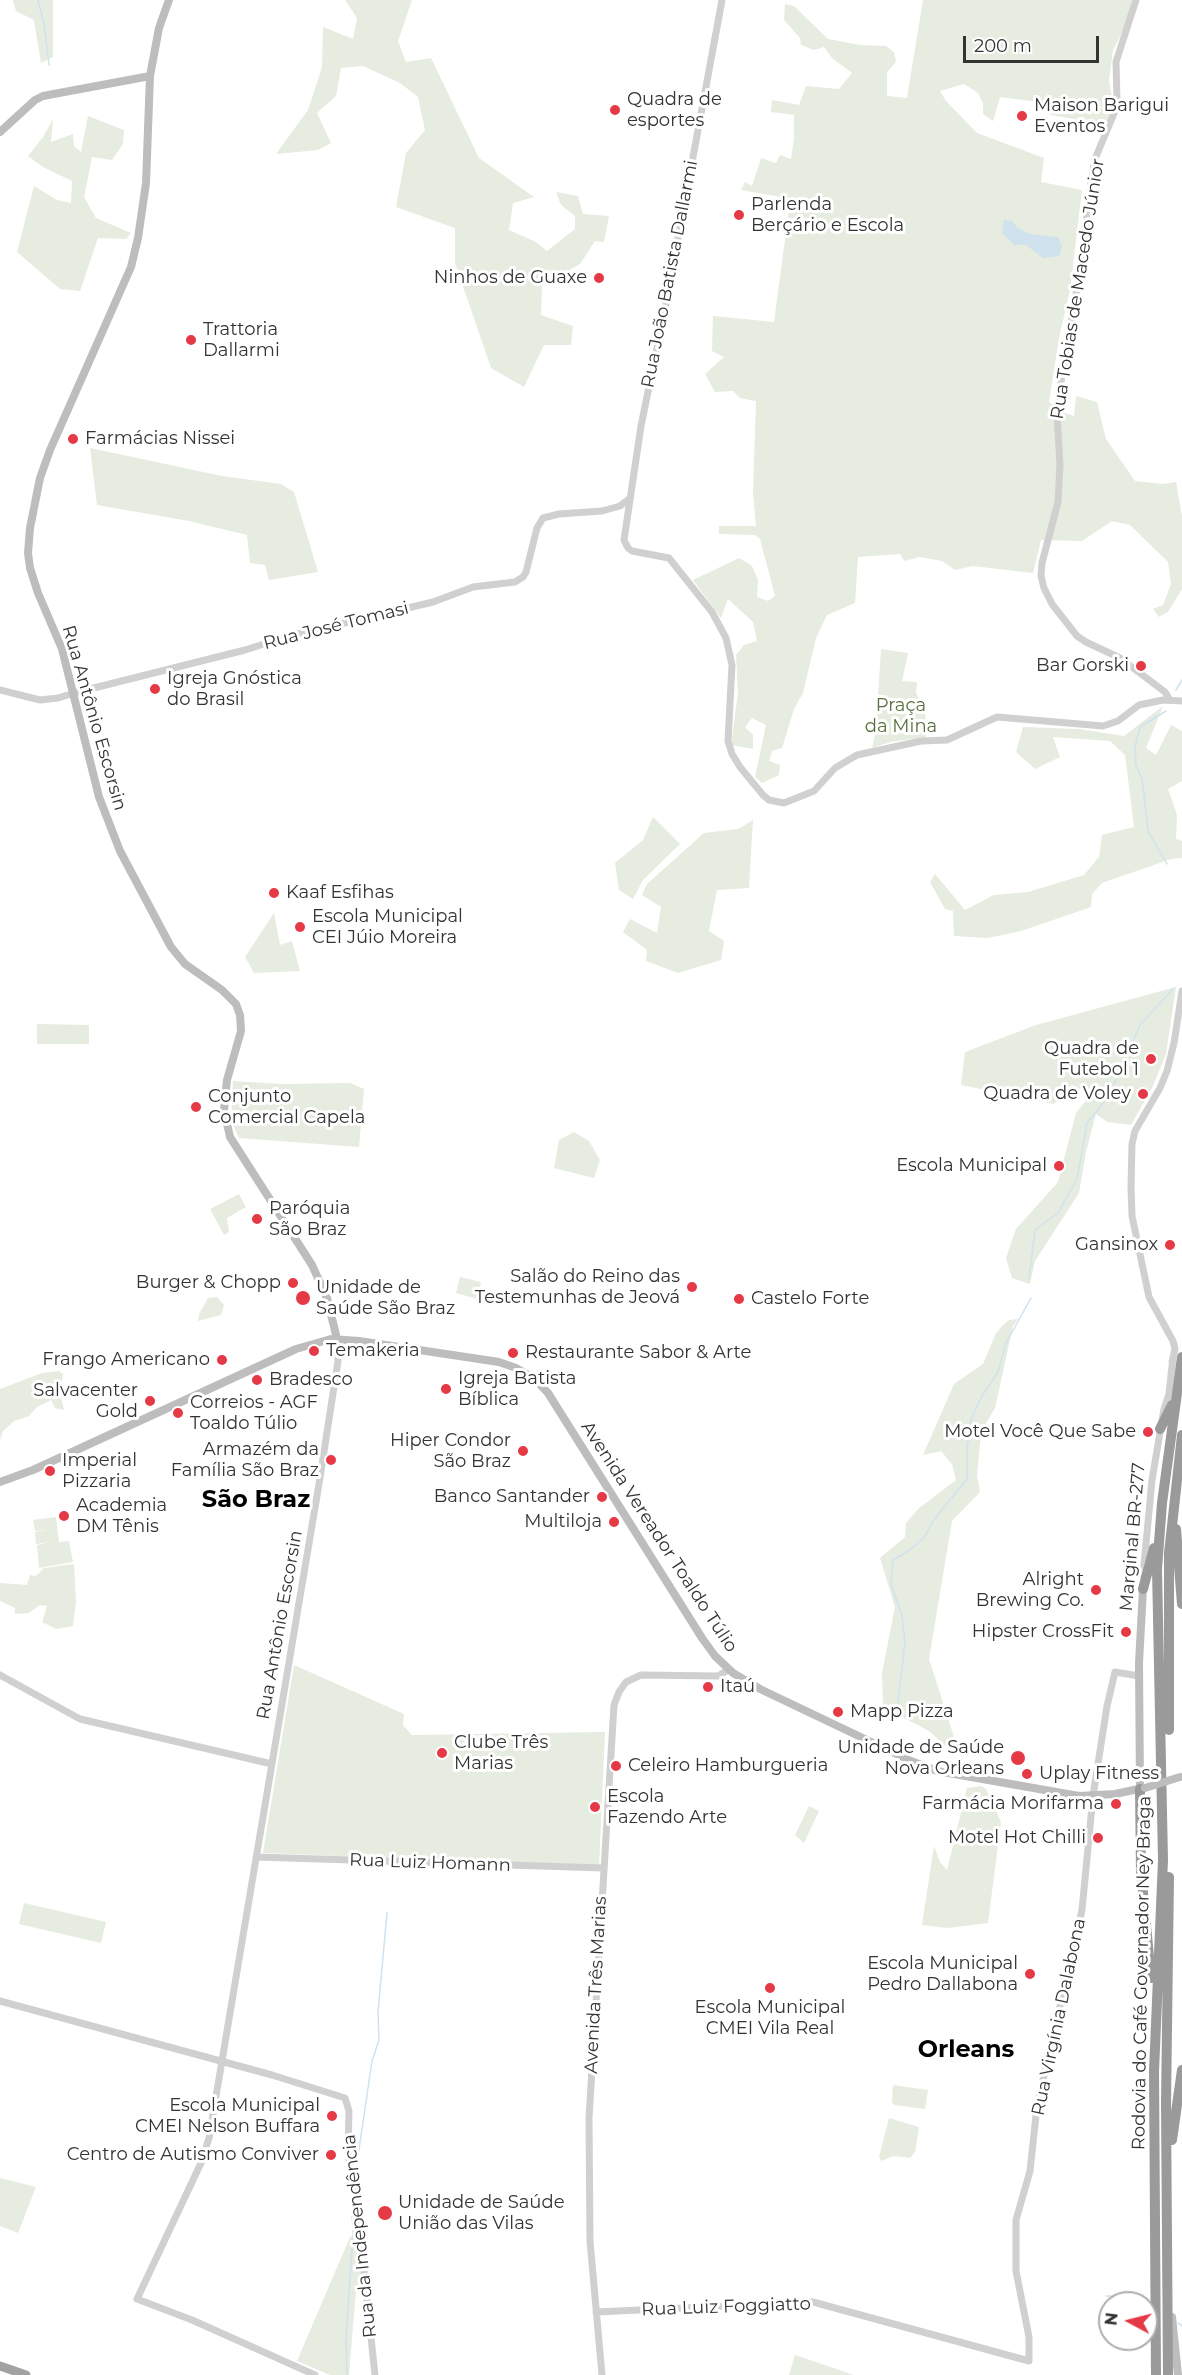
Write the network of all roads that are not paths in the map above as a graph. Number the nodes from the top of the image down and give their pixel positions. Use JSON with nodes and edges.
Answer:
{"nodes":[{"id":1,"x":169,"y":0,"type":"edge"},
{"id":2,"x":722,"y":0,"type":"edge"},
{"id":3,"x":1136,"y":0,"type":"edge"},
{"id":4,"x":150,"y":76,"type":"junction"},
{"id":5,"x":0,"y":132,"type":"edge"},
{"id":6,"x":629,"y":499,"type":"junction"},
{"id":7,"x":620,"y":506,"type":"junction"},
{"id":8,"x":627,"y":513,"type":"junction"},
{"id":9,"x":0,"y":690,"type":"edge"},
{"id":10,"x":74,"y":693,"type":"junction"},
{"id":11,"x":1170,"y":700,"type":"junction"},
{"id":12,"x":1182,"y":701,"type":"edge"},
{"id":13,"x":1182,"y":991,"type":"edge"},
{"id":14,"x":337,"y":1339,"type":"junction"},
{"id":15,"x":1177,"y":1360,"type":"edge"},
{"id":16,"x":1176,"y":1397,"type":"junction"},
{"id":17,"x":1160,"y":1429,"type":"junction"},
{"id":18,"x":1182,"y":1435,"type":"edge"},
{"id":19,"x":1179,"y":1453,"type":"junction"},
{"id":20,"x":0,"y":1482,"type":"edge"},
{"id":21,"x":1159,"y":1527,"type":"junction"},
{"id":22,"x":1182,"y":1531,"type":"edge"},
{"id":23,"x":1177,"y":1547,"type":"junction"},
{"id":24,"x":1143,"y":1589,"type":"junction"},
{"id":25,"x":1182,"y":1604,"type":"edge"},
{"id":26,"x":727,"y":1668,"type":"junction"},
{"id":27,"x":0,"y":1675,"type":"edge"},
{"id":28,"x":1139,"y":1676,"type":"junction"},
{"id":29,"x":272,"y":1764,"type":"junction"},
{"id":30,"x":1181,"y":1776,"type":"edge"},
{"id":31,"x":1142,"y":1789,"type":"junction"},
{"id":32,"x":1093,"y":1796,"type":"junction"},
{"id":33,"x":256,"y":1857,"type":"junction"},
{"id":34,"x":603,"y":1868,"type":"junction"},
{"id":35,"x":0,"y":2001,"type":"edge"},
{"id":36,"x":1155,"y":2023,"type":"junction"},
{"id":37,"x":222,"y":2062,"type":"junction"},
{"id":38,"x":1182,"y":2070,"type":"edge"},
{"id":39,"x":1166,"y":2176,"type":"junction"},
{"id":40,"x":1168,"y":2277,"type":"junction"},
{"id":41,"x":596,"y":2312,"type":"junction"},
{"id":42,"x":1029,"y":2361,"type":"joint"},
{"id":43,"x":0,"y":2366,"type":"edge"},
{"id":44,"x":26,"y":2375,"type":"edge"},
{"id":45,"x":315,"y":2375,"type":"edge"},
{"id":46,"x":375,"y":2375,"type":"edge"},
{"id":47,"x":602,"y":2375,"type":"edge"},
{"id":48,"x":1156,"y":2375,"type":"edge"},
{"id":49,"x":1168,"y":2375,"type":"edge"},
{"id":50,"x":1178,"y":2375,"type":"edge"}],
"edges":[{"from":1,"to":4,"type":"main road","name":"Rua Antônio Escorsin"},
{"from":2,"to":6,"type":"street","name":"Rua João Batista Dallarmi"},
{"from":3,"to":11,"type":"street","name":"Rua Tobias de Macedo Júnior"},
{"from":4,"to":5,"type":"main road"},
{"from":4,"to":10,"type":"main road","name":"Rua Antônio Escorsin"},
{"from":6,"to":7,"type":"street","name":"Rua José Tomasi"},
{"from":6,"to":8,"type":"street","name":"Rua João Batista Dallarmi"},
{"from":7,"to":8,"type":"street"},
{"from":7,"to":10,"type":"street","name":"Rua José Tomasi"},
{"from":8,"to":11,"type":"street","name":"Rua João Batista Dallarmi"},
{"from":9,"to":10,"type":"street","name":"Rua José Tomasi"},
{"from":10,"to":14,"type":"main road","name":"Rua Antônio Escorsin"},
{"from":11,"to":12,"type":"street"},
{"from":13,"to":15,"type":"street","name":"Marginal BR-277"},
{"from":14,"to":20,"type":"main road","name":"Avenida Vereador Toaldo Túlio"},
{"from":14,"to":26,"type":"main road","name":"Avenida Vereador Toaldo Túlio"},
{"from":14,"to":29,"type":"street","name":"Rua Antônio Escorsin"},
{"from":15,"to":16,"type":"highway","name":"Rodovia do Café Governador Ney Braga"},
{"from":15,"to":17,"type":"street","name":"Marginal BR-277"},
{"from":16,"to":17,"type":"highway"},
{"from":16,"to":21,"type":"highway","name":"Rodovia do Café Governador Ney Braga"},
{"from":17,"to":24,"type":"street","name":"Marginal BR-277"},
{"from":18,"to":19,"type":"highway","name":"Rodovia do Café Governador Ney Braga"},
{"from":19,"to":23,"type":"highway"},
{"from":19,"to":39,"type":"highway","name":"Rodovia do Café Governador Ney Braga"},
{"from":21,"to":24,"type":"highway"},
{"from":21,"to":36,"type":"highway","name":"Rodovia do Café Governador Ney Braga"},
{"from":22,"to":23,"type":"highway"},
{"from":23,"to":25,"type":"highway"},
{"from":24,"to":28,"type":"main road","name":"Marginal BR-277"},
{"from":26,"to":32,"type":"main road","name":"Avenida Vereador Toaldo Túlio"},
{"from":26,"to":34,"type":"street","name":"Avenida Três Marias"},
{"from":27,"to":29,"type":"street"},
{"from":28,"to":31,"type":"main road","name":"Marginal BR-277"},
{"from":28,"to":32,"type":"street","name":"Rua Virgínia Dalabona"},
{"from":29,"to":33,"type":"street","name":"Rua Antônio Escorsin"},
{"from":30,"to":31,"type":"main road","name":"Avenida Vereador Toaldo Túlio","bridge":true},
{"from":31,"to":32,"type":"main road","name":"Avenida Vereador Toaldo Túlio"},
{"from":31,"to":36,"type":"highway"},
{"from":32,"to":42,"type":"street","name":"Rua Virgínia Dalabona"},
{"from":33,"to":34,"type":"street","name":"Rua Luiz Homann"},
{"from":33,"to":37,"type":"street","name":"Rua Antônio Escorsin"},
{"from":34,"to":41,"type":"street","name":"Avenida Três Marias"},
{"from":35,"to":37,"type":"street"},
{"from":36,"to":48,"type":"highway","name":"Rodovia do Café Governador Ney Braga"},
{"from":37,"to":45,"type":"street","name":"Rua Antônio Escorsin"},
{"from":37,"to":46,"type":"street","name":"Rua da Independência"},
{"from":38,"to":39,"type":"highway"},
{"from":39,"to":40,"type":"highway","name":"Rodovia do Café Governador Ney Braga"},
{"from":40,"to":49,"type":"highway","name":"Rodovia do Café Governador Ney Braga"},
{"from":40,"to":50,"type":"main road"},
{"from":41,"to":42,"type":"street","name":"Rua Luiz Foggiatto"},
{"from":41,"to":47,"type":"street","name":"Avenida Três Marias"},
{"from":43,"to":44,"type":"highway"}]}
